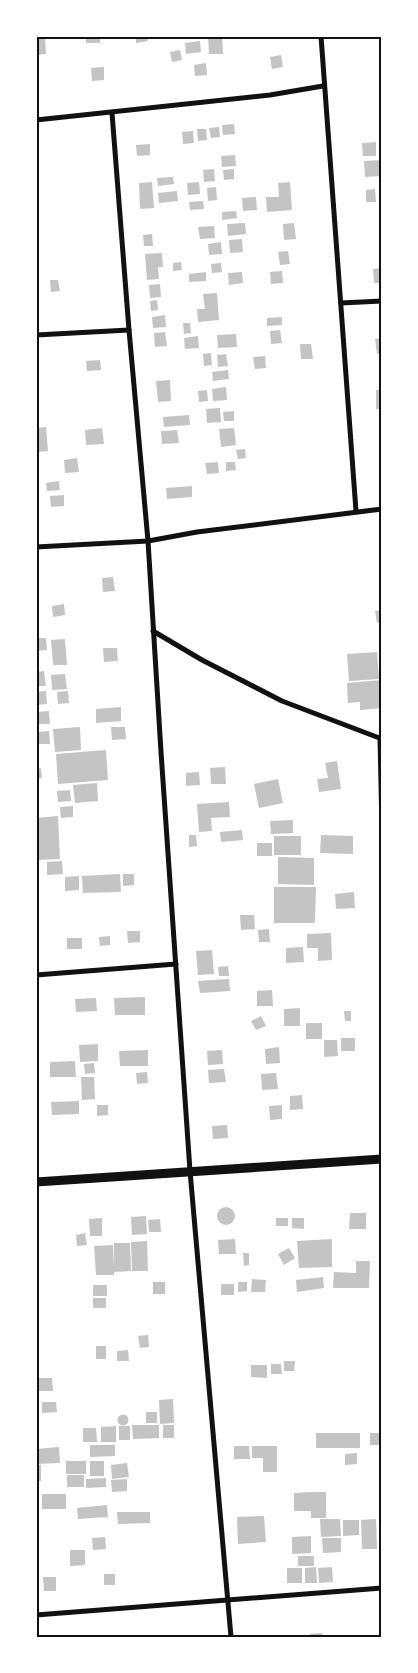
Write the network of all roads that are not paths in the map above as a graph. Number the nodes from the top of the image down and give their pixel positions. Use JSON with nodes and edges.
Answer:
{"nodes":[{"id":1,"x":321,"y":36,"type":"edge"},
{"id":2,"x":323,"y":86,"type":"junction"},
{"id":3,"x":112,"y":113,"type":"junction"},
{"id":4,"x":36,"y":120,"type":"edge"},
{"id":5,"x":382,"y":301,"type":"edge"},
{"id":6,"x":342,"y":303,"type":"junction"},
{"id":7,"x":128,"y":330,"type":"junction"},
{"id":8,"x":36,"y":335,"type":"edge"},
{"id":9,"x":382,"y":509,"type":"edge"},
{"id":10,"x":356,"y":511,"type":"junction"},
{"id":11,"x":148,"y":541,"type":"junction"},
{"id":12,"x":36,"y":547,"type":"edge"},
{"id":13,"x":153,"y":630,"type":"junction"},
{"id":14,"x":381,"y":738,"type":"edge"},
{"id":15,"x":382,"y":831,"type":"edge"},
{"id":16,"x":176,"y":964,"type":"junction"},
{"id":17,"x":36,"y":975,"type":"edge"},
{"id":18,"x":382,"y":1159,"type":"edge"},
{"id":19,"x":190,"y":1171,"type":"junction"},
{"id":20,"x":36,"y":1182,"type":"edge"},
{"id":21,"x":382,"y":1588,"type":"edge"},
{"id":22,"x":228,"y":1600,"type":"junction"},
{"id":23,"x":36,"y":1615,"type":"edge"},
{"id":24,"x":231,"y":1637,"type":"edge"}],
"edges":[{"from":1,"to":2,"type":"street"},
{"from":2,"to":3,"type":"street"},
{"from":2,"to":6,"type":"street"},
{"from":3,"to":4,"type":"street"},
{"from":3,"to":7,"type":"street"},
{"from":5,"to":6,"type":"street"},
{"from":6,"to":10,"type":"street"},
{"from":7,"to":8,"type":"street"},
{"from":7,"to":11,"type":"street"},
{"from":9,"to":10,"type":"street"},
{"from":10,"to":11,"type":"street"},
{"from":11,"to":12,"type":"street"},
{"from":11,"to":13,"type":"street"},
{"from":13,"to":14,"type":"street"},
{"from":13,"to":16,"type":"street"},
{"from":14,"to":15,"type":"street"},
{"from":16,"to":17,"type":"street"},
{"from":16,"to":19,"type":"street"},
{"from":18,"to":19,"type":"street"},
{"from":19,"to":20,"type":"street"},
{"from":19,"to":22,"type":"street"},
{"from":21,"to":22,"type":"street"},
{"from":22,"to":23,"type":"street"},
{"from":22,"to":24,"type":"street"}]}
